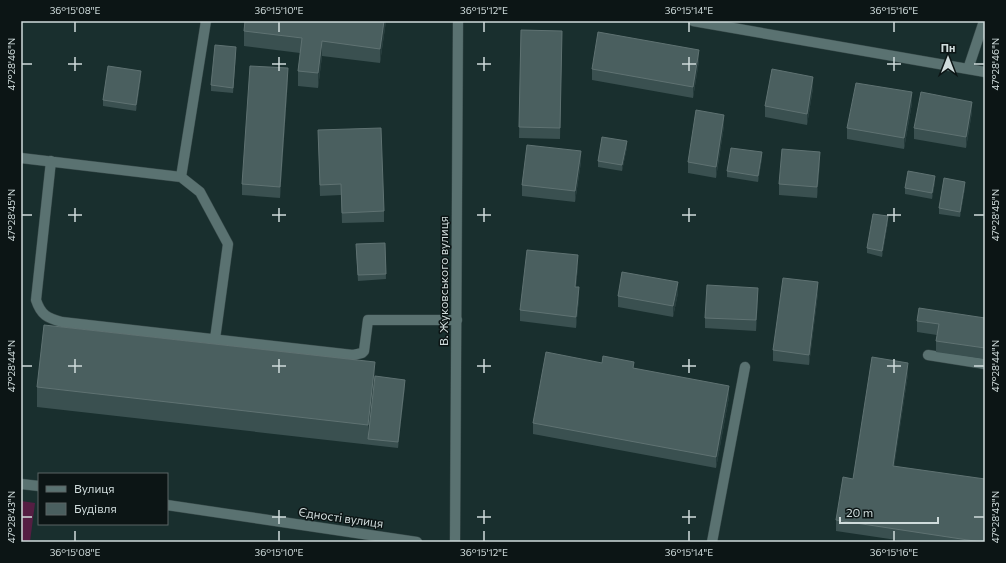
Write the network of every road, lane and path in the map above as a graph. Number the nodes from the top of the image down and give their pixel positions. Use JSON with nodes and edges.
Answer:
{"nodes":[{"id":1,"x":206,"y":21,"type":"edge"},
{"id":2,"x":458,"y":21,"type":"edge"},
{"id":3,"x":693,"y":21,"type":"edge"},
{"id":4,"x":984,"y":21,"type":"edge"},
{"id":5,"x":968,"y":69,"type":"junction"},
{"id":6,"x":985,"y":72,"type":"edge"},
{"id":7,"x":21,"y":158,"type":"edge"},
{"id":8,"x":50,"y":161,"type":"junction"},
{"id":9,"x":181,"y":177,"type":"junction"},
{"id":10,"x":457,"y":320,"type":"junction"},
{"id":11,"x":215,"y":339,"type":"junction"},
{"id":12,"x":928,"y":355,"type":"dead end"},
{"id":13,"x":985,"y":364,"type":"edge"},
{"id":14,"x":745,"y":367,"type":"dead end"},
{"id":15,"x":21,"y":484,"type":"edge"},
{"id":16,"x":38,"y":486,"type":"edge"},
{"id":17,"x":168,"y":505,"type":"edge"},
{"id":18,"x":417,"y":542,"type":"edge"},
{"id":19,"x":456,"y":542,"type":"edge"},
{"id":20,"x":712,"y":542,"type":"edge"}],
"edges":[{"from":1,"to":9,"type":"street"},
{"from":2,"to":10,"type":"street","name":"В. Жуковського вулиця"},
{"from":3,"to":5,"type":"street"},
{"from":4,"to":5,"type":"street"},
{"from":5,"to":6,"type":"street"},
{"from":7,"to":8,"type":"street"},
{"from":8,"to":9,"type":"street"},
{"from":8,"to":11,"type":"street"},
{"from":9,"to":11,"type":"street"},
{"from":10,"to":11,"type":"street"},
{"from":10,"to":19,"type":"street","name":"В. Жуковського вулиця"},
{"from":12,"to":13,"type":"street"},
{"from":14,"to":20,"type":"street"},
{"from":15,"to":16,"type":"street"},
{"from":17,"to":18,"type":"street","name":"Єдності вулиця"}]}
